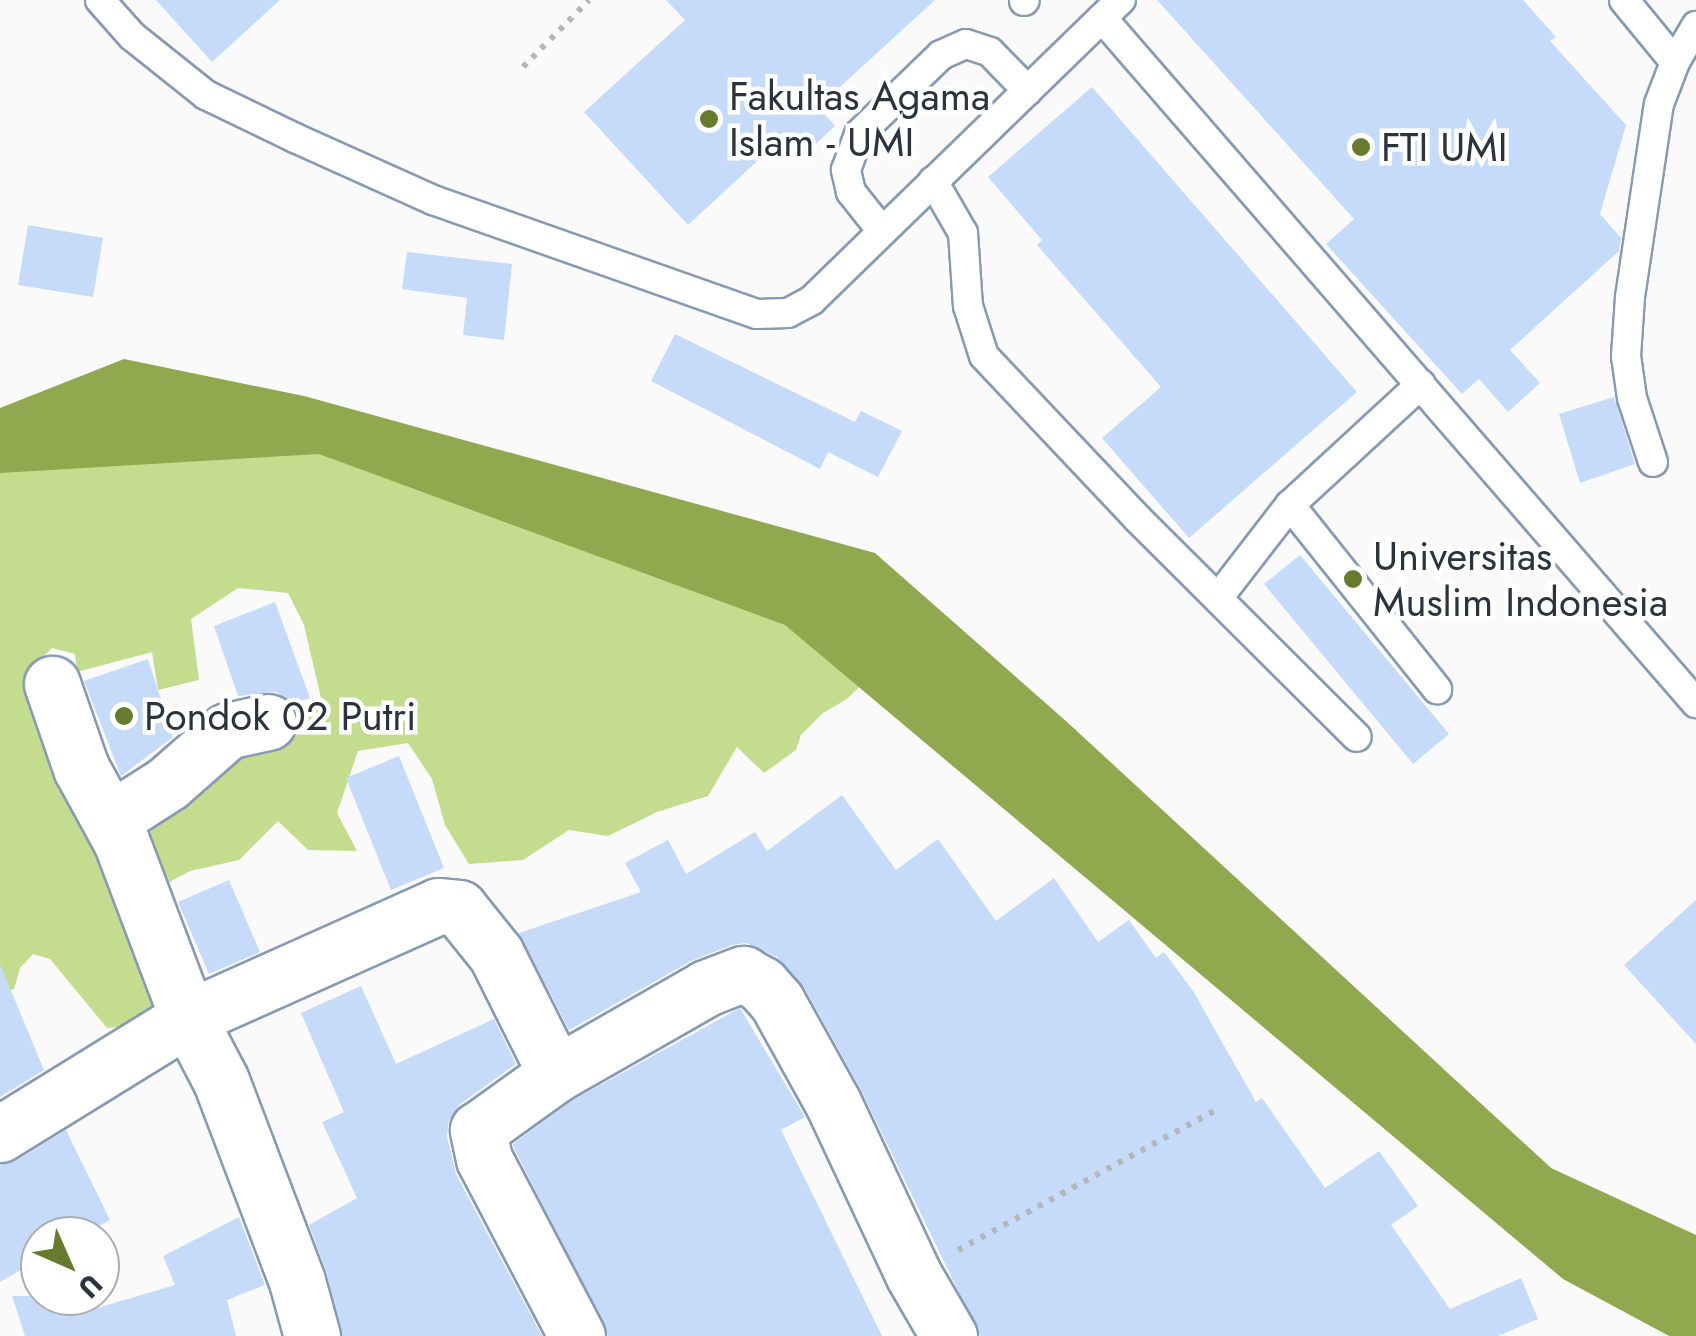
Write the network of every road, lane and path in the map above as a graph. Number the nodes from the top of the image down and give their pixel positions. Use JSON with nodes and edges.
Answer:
{"nodes":[{"id":1,"x":100,"y":0,"type":"edge"},
{"id":2,"x":589,"y":0,"type":"edge"},
{"id":3,"x":1624,"y":0,"type":"edge"},
{"id":4,"x":1112,"y":9,"type":"edge"},
{"id":5,"x":1696,"y":26,"type":"edge"},
{"id":6,"x":1675,"y":62,"type":"junction"},
{"id":7,"x":522,"y":66,"type":"dead end"},
{"id":8,"x":1028,"y":90,"type":"junction"},
{"id":9,"x":934,"y":181,"type":"junction"},
{"id":10,"x":882,"y":231,"type":"junction"},
{"id":11,"x":1421,"y":384,"type":"junction"},
{"id":12,"x":1653,"y":462,"type":"dead end"},
{"id":13,"x":1290,"y":505,"type":"junction"},
{"id":14,"x":1218,"y":598,"type":"junction"},
{"id":15,"x":52,"y":684,"type":"dead end"},
{"id":16,"x":1437,"y":689,"type":"dead end"},
{"id":17,"x":1696,"y":703,"type":"edge"},
{"id":18,"x":268,"y":722,"type":"dead end"},
{"id":19,"x":1357,"y":737,"type":"dead end"},
{"id":20,"x":112,"y":819,"type":"junction"},
{"id":21,"x":188,"y":1018,"type":"junction"},
{"id":22,"x":556,"y":1074,"type":"junction"},
{"id":23,"x":1218,"y":1108,"type":"dead end"},
{"id":24,"x":0,"y":1134,"type":"edge"},
{"id":25,"x":912,"y":1274,"type":"junction"},
{"id":26,"x":312,"y":1336,"type":"edge"},
{"id":27,"x":577,"y":1336,"type":"edge"},
{"id":28,"x":948,"y":1336,"type":"edge"}],
"edges":[{"from":1,"to":10,"type":"lane"},
{"from":2,"to":7,"type":"path"},
{"from":3,"to":6,"type":"lane"},
{"from":4,"to":8,"type":"lane"},
{"from":4,"to":11,"type":"lane"},
{"from":5,"to":6,"type":"lane"},
{"from":6,"to":12,"type":"lane"},
{"from":8,"to":9,"type":"lane"},
{"from":8,"to":10,"type":"lane"},
{"from":9,"to":10,"type":"lane"},
{"from":9,"to":14,"type":"lane"},
{"from":11,"to":13,"type":"lane"},
{"from":11,"to":17,"type":"lane"},
{"from":13,"to":14,"type":"lane"},
{"from":13,"to":16,"type":"lane"},
{"from":14,"to":19,"type":"lane"},
{"from":15,"to":20,"type":"street"},
{"from":18,"to":20,"type":"street"},
{"from":20,"to":21,"type":"street"},
{"from":21,"to":22,"type":"street"},
{"from":21,"to":24,"type":"street"},
{"from":21,"to":26,"type":"street"},
{"from":22,"to":25,"type":"street"},
{"from":22,"to":27,"type":"street"},
{"from":23,"to":25,"type":"path"},
{"from":25,"to":28,"type":"street"}]}
